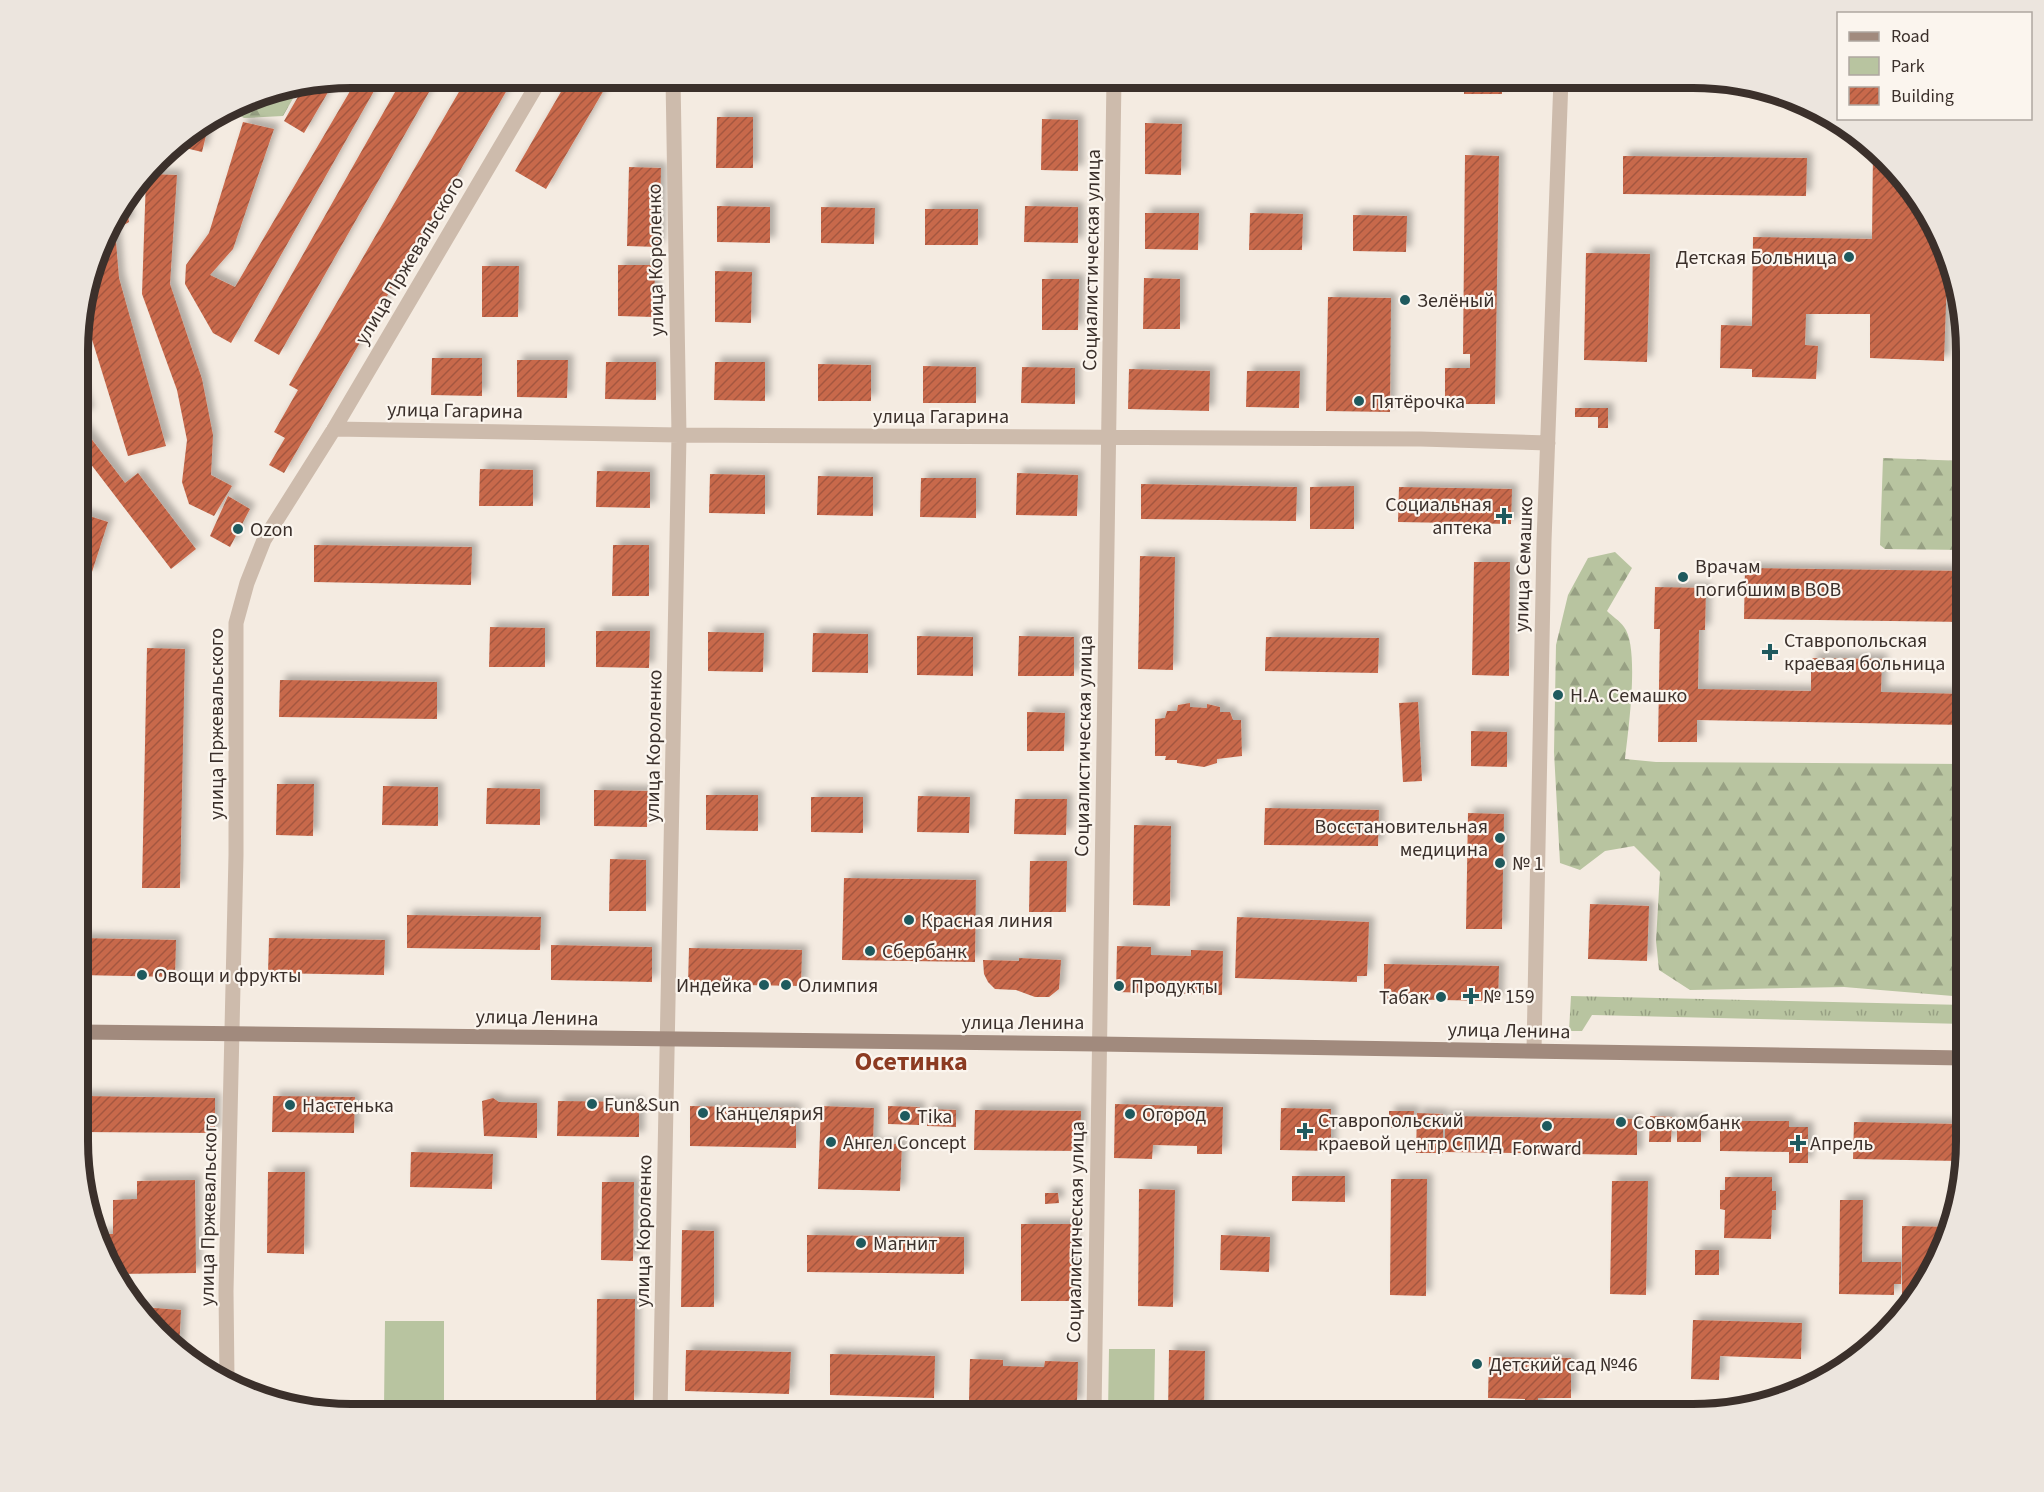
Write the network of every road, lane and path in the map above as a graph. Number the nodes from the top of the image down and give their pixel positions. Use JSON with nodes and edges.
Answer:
{"nodes":[{"id":1,"x":535,"y":88,"type":"edge"},
{"id":2,"x":673,"y":88,"type":"edge"},
{"id":3,"x":1114,"y":88,"type":"edge"},
{"id":4,"x":1561,"y":88,"type":"edge"},
{"id":5,"x":334,"y":429,"type":"junction"},
{"id":6,"x":679,"y":435,"type":"junction"},
{"id":7,"x":1110,"y":439,"type":"junction"},
{"id":8,"x":1548,"y":443,"type":"junction"},
{"id":9,"x":88,"y":1032,"type":"edge"},
{"id":10,"x":233,"y":1033,"type":"junction"},
{"id":11,"x":669,"y":1040,"type":"junction"},
{"id":12,"x":1098,"y":1044,"type":"junction"},
{"id":13,"x":1534,"y":1050,"type":"junction"},
{"id":14,"x":1956,"y":1058,"type":"edge"},
{"id":15,"x":227,"y":1372,"type":"edge"},
{"id":16,"x":660,"y":1404,"type":"edge"},
{"id":17,"x":1094,"y":1404,"type":"edge"}],
"edges":[{"from":1,"to":5,"type":"street","name":"улица Пржевальского"},
{"from":2,"to":6,"type":"street","name":"улица Короленко"},
{"from":3,"to":7,"type":"street","name":"Социалистическая улица"},
{"from":4,"to":8,"type":"street","name":"улица Семашко"},
{"from":5,"to":6,"type":"street","name":"улица Гагарина"},
{"from":5,"to":10,"type":"street","name":"улица Пржевальского"},
{"from":6,"to":7,"type":"street","name":"улица Гагарина"},
{"from":6,"to":11,"type":"street","name":"улица Короленко"},
{"from":7,"to":8,"type":"street","name":"улица Гагарина"},
{"from":7,"to":12,"type":"street","name":"Социалистическая улица"},
{"from":8,"to":13,"type":"street","name":"улица Семашко"},
{"from":9,"to":10,"type":"main road","name":"улица Ленина"},
{"from":10,"to":11,"type":"main road","name":"улица Ленина"},
{"from":10,"to":15,"type":"street","name":"улица Пржевальского"},
{"from":11,"to":12,"type":"main road","name":"улица Ленина"},
{"from":11,"to":16,"type":"street","name":"улица Короленко"},
{"from":12,"to":13,"type":"main road","name":"улица Ленина"},
{"from":12,"to":17,"type":"street","name":"Социалистическая улица"},
{"from":13,"to":14,"type":"main road","name":"улица Ленина"}]}
